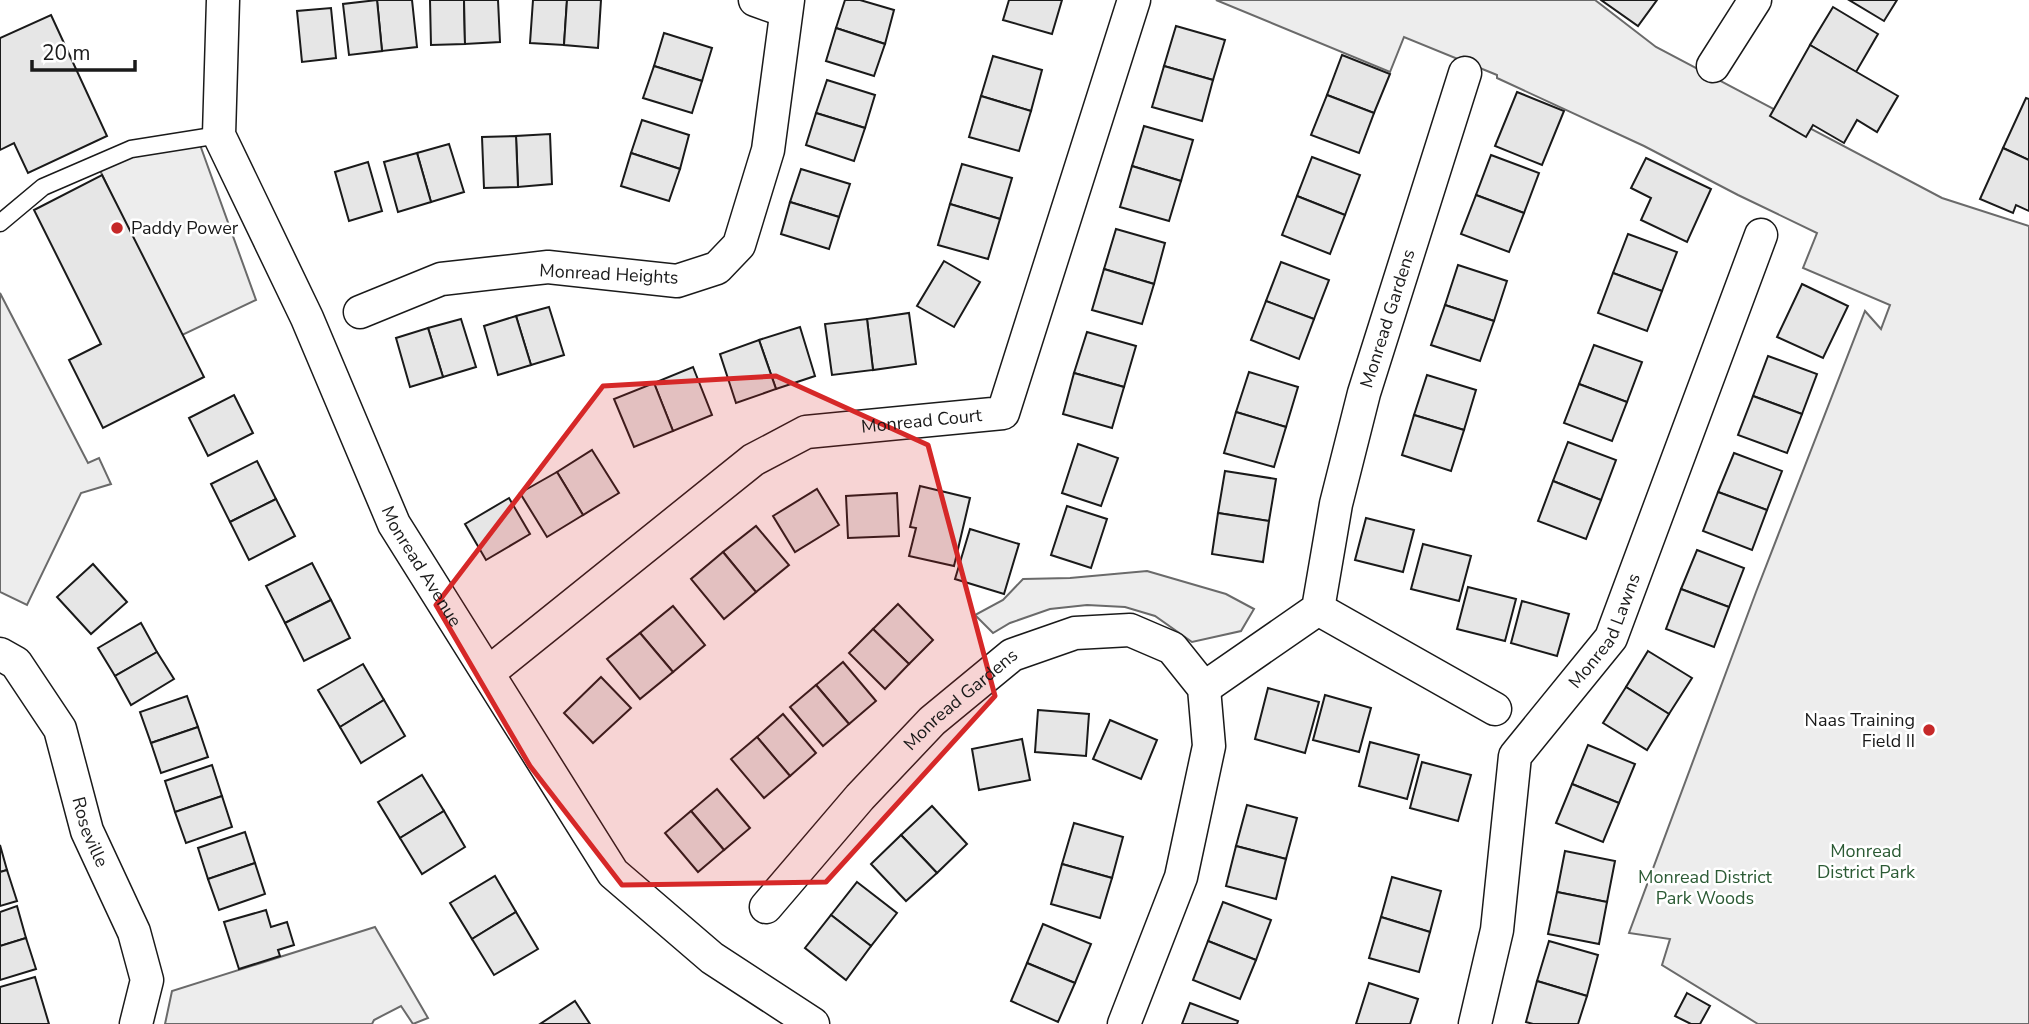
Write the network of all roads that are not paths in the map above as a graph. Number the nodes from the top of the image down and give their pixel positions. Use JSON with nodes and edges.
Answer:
{"nodes":[{"id":1,"x":223,"y":0,"type":"edge"},
{"id":2,"x":755,"y":0,"type":"edge"},
{"id":3,"x":1134,"y":0,"type":"edge"},
{"id":4,"x":1755,"y":0,"type":"edge"},
{"id":5,"x":787,"y":5,"type":"edge"},
{"id":6,"x":1713,"y":66,"type":"dead end"},
{"id":7,"x":1465,"y":73,"type":"dead end"},
{"id":8,"x":219,"y":135,"type":"junction"},
{"id":9,"x":0,"y":223,"type":"edge"},
{"id":10,"x":1761,"y":235,"type":"dead end"},
{"id":11,"x":360,"y":312,"type":"dead end"},
{"id":12,"x":1318,"y":609,"type":"junction"},
{"id":13,"x":0,"y":654,"type":"edge"},
{"id":14,"x":488,"y":673,"type":"junction"},
{"id":15,"x":1204,"y":688,"type":"junction"},
{"id":16,"x":1496,"y":709,"type":"dead end"},
{"id":17,"x":766,"y":906,"type":"dead end"},
{"id":18,"x":136,"y":1024,"type":"edge"},
{"id":19,"x":813,"y":1024,"type":"edge"},
{"id":20,"x":1124,"y":1024,"type":"edge"},
{"id":21,"x":1475,"y":1024,"type":"edge"}],
"edges":[{"from":1,"to":8,"type":"street","name":"Monread Avenue"},
{"from":2,"to":5,"type":"street","name":"Monread Heights"},
{"from":3,"to":14,"type":"street","name":"Monread Court"},
{"from":4,"to":6,"type":"street"},
{"from":5,"to":11,"type":"street","name":"Monread Heights"},
{"from":7,"to":12,"type":"street","name":"Monread Gardens"},
{"from":8,"to":9,"type":"lane"},
{"from":8,"to":14,"type":"street","name":"Monread Avenue"},
{"from":10,"to":21,"type":"street","name":"Monread Lawns"},
{"from":12,"to":15,"type":"street"},
{"from":12,"to":16,"type":"street"},
{"from":13,"to":18,"type":"street","name":"Roseville"},
{"from":14,"to":19,"type":"street","name":"Monread Avenue"},
{"from":15,"to":17,"type":"street","name":"Monread Gardens"},
{"from":15,"to":20,"type":"street"}]}
